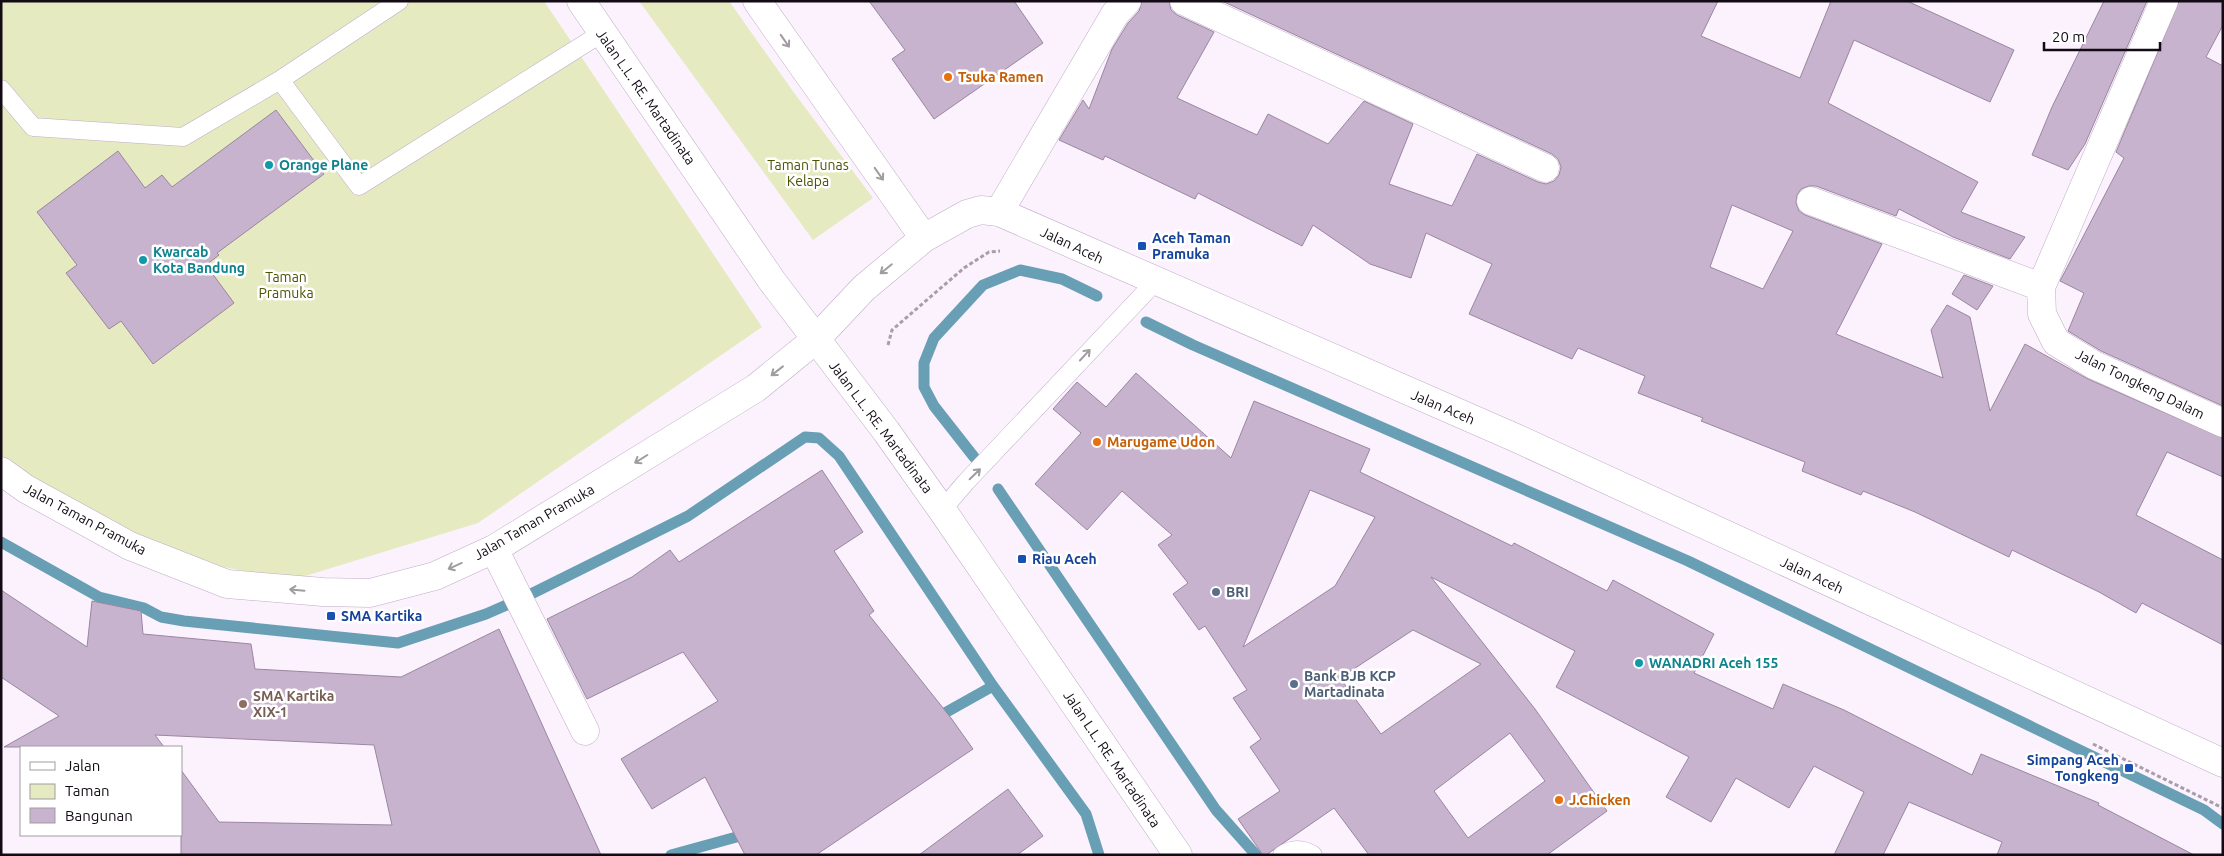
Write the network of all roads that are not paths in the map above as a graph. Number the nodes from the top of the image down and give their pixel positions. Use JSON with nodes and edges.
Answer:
{"nodes":[{"id":1,"x":399,"y":1,"type":"edge"},
{"id":2,"x":581,"y":1,"type":"edge"},
{"id":3,"x":757,"y":1,"type":"edge"},
{"id":4,"x":1127,"y":1,"type":"edge"},
{"id":5,"x":1184,"y":1,"type":"edge"},
{"id":6,"x":2164,"y":1,"type":"edge"},
{"id":7,"x":602,"y":32,"type":"junction"},
{"id":8,"x":280,"y":80,"type":"junction"},
{"id":9,"x":1,"y":89,"type":"edge"},
{"id":10,"x":1545,"y":168,"type":"dead end"},
{"id":11,"x":1812,"y":201,"type":"dead end"},
{"id":12,"x":999,"y":212,"type":"junction"},
{"id":13,"x":924,"y":238,"type":"junction"},
{"id":14,"x":1155,"y":282,"type":"junction"},
{"id":15,"x":2040,"y":287,"type":"junction"},
{"id":16,"x":815,"y":340,"type":"junction"},
{"id":17,"x":2223,"y":423,"type":"edge"},
{"id":18,"x":1,"y":471,"type":"edge"},
{"id":19,"x":942,"y":510,"type":"junction"},
{"id":20,"x":494,"y":549,"type":"junction"},
{"id":21,"x":585,"y":731,"type":"dead end"},
{"id":22,"x":2223,"y":763,"type":"edge"},
{"id":23,"x":1178,"y":855,"type":"edge"},
{"id":24,"x":1282,"y":855,"type":"edge"},
{"id":25,"x":1313,"y":855,"type":"edge"}],
"edges":[{"from":1,"to":8,"type":"lane"},
{"from":2,"to":7,"type":"main road","name":"Jalan L.L. RE. Martadinata"},
{"from":3,"to":13,"type":"main road","one_way":true},
{"from":4,"to":12,"type":"main road"},
{"from":5,"to":10,"type":"main road"},
{"from":6,"to":15,"type":"main road"},
{"from":7,"to":8,"type":"lane"},
{"from":7,"to":16,"type":"main road","name":"Jalan L.L. RE. Martadinata"},
{"from":8,"to":9,"type":"lane"},
{"from":11,"to":15,"type":"main road"},
{"from":12,"to":13,"type":"main road","name":"Jalan Aceh"},
{"from":12,"to":14,"type":"main road","name":"Jalan Aceh"},
{"from":13,"to":16,"type":"main road","name":"Jalan Taman Pramuka","one_way":true},
{"from":19,"to":14,"type":"lane","one_way":true},
{"from":14,"to":22,"type":"main road","name":"Jalan Aceh"},
{"from":15,"to":17,"type":"main road","name":"Jalan Tongkeng Dalam"},
{"from":16,"to":19,"type":"main road","name":"Jalan L.L. RE. Martadinata"},
{"from":16,"to":20,"type":"main road","name":"Jalan Taman Pramuka","one_way":true},
{"from":20,"to":18,"type":"main road","name":"Jalan Taman Pramuka","one_way":true},
{"from":19,"to":23,"type":"main road","name":"Jalan L.L. RE. Martadinata"},
{"from":20,"to":21,"type":"main road"},
{"from":24,"to":25,"type":"lane"}]}
